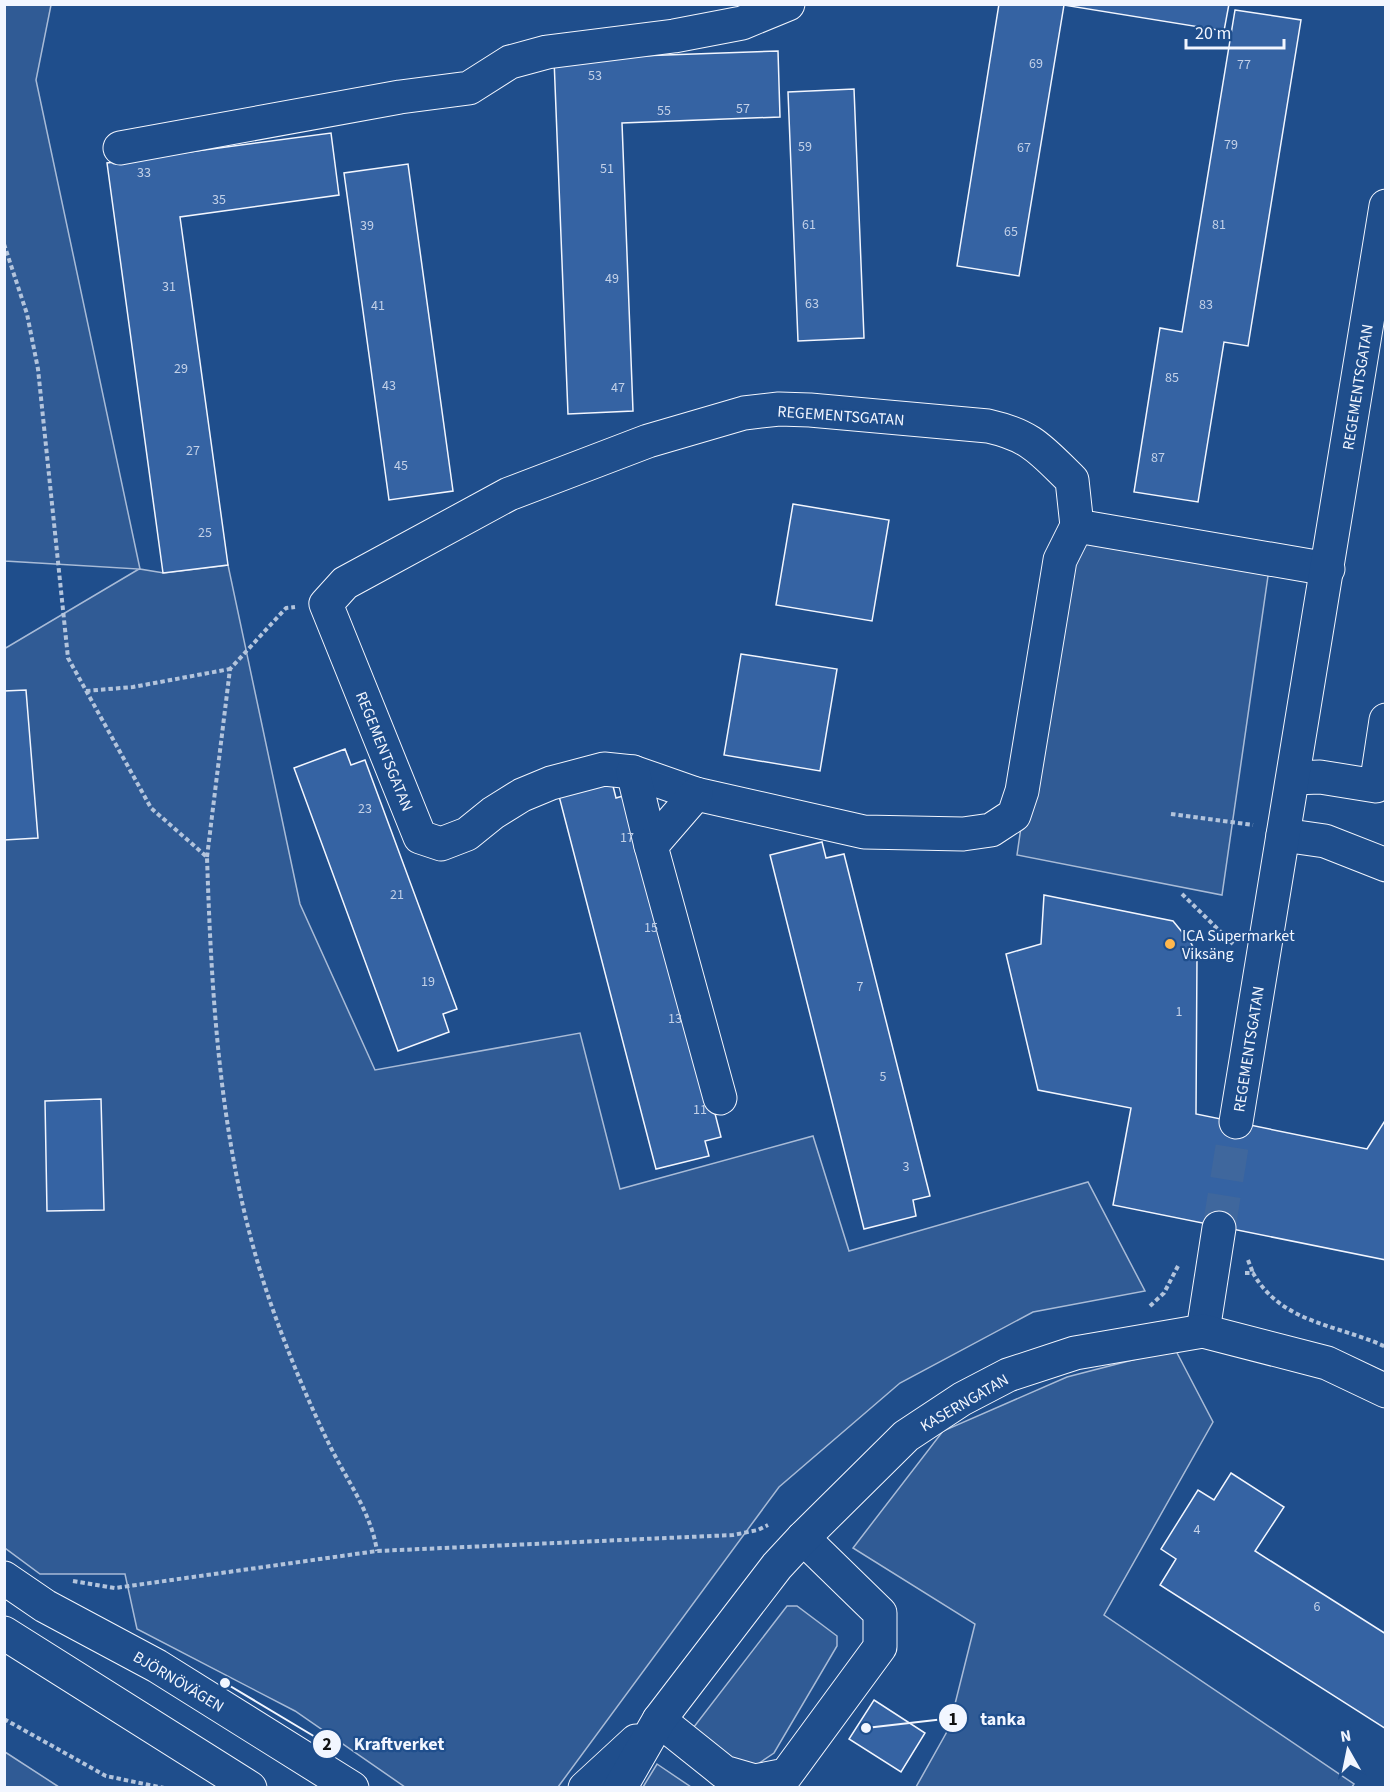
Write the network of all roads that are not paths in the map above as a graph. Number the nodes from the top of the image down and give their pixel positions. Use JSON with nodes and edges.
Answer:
{"nodes":[{"id":1,"x":788,"y":4,"type":"edge"},
{"id":2,"x":120,"y":148,"type":"dead end"},
{"id":3,"x":1386,"y":206,"type":"edge"},
{"id":4,"x":1077,"y":526,"type":"junction"},
{"id":5,"x":1328,"y":569,"type":"junction"},
{"id":6,"x":1386,"y":720,"type":"edge"},
{"id":7,"x":633,"y":772,"type":"junction"},
{"id":8,"x":1293,"y":778,"type":"junction"},
{"id":9,"x":696,"y":794,"type":"junction"},
{"id":10,"x":1283,"y":835,"type":"junction"},
{"id":11,"x":651,"y":846,"type":"junction"},
{"id":12,"x":1386,"y":865,"type":"edge"},
{"id":13,"x":720,"y":1098,"type":"dead end"},
{"id":14,"x":1236,"y":1122,"type":"tunnel mouth"},
{"id":15,"x":1219,"y":1228,"type":"tunnel mouth"},
{"id":16,"x":1203,"y":1331,"type":"junction"},
{"id":17,"x":1386,"y":1391,"type":"edge"},
{"id":18,"x":803,"y":1538,"type":"junction"},
{"id":19,"x":4,"y":1578,"type":"edge"},
{"id":20,"x":4,"y":1633,"type":"edge"},
{"id":21,"x":659,"y":1720,"type":"junction"},
{"id":22,"x":250,"y":1788,"type":"edge"},
{"id":23,"x":352,"y":1788,"type":"edge"},
{"id":24,"x":585,"y":1788,"type":"edge"},
{"id":25,"x":620,"y":1788,"type":"edge"}],
"edges":[{"from":1,"to":2,"type":"street"},
{"from":3,"to":5,"type":"street","name":"REGEMENTSGATAN"},
{"from":4,"to":5,"type":"street"},
{"from":4,"to":7,"type":"street","name":"REGEMENTSGATAN"},
{"from":4,"to":9,"type":"street","name":"REGEMENTSGATAN"},
{"from":5,"to":8,"type":"street","name":"REGEMENTSGATAN"},
{"from":6,"to":8,"type":"street"},
{"from":7,"to":9,"type":"street","name":"REGEMENTSGATAN"},
{"from":7,"to":11,"type":"street"},
{"from":8,"to":10,"type":"street","name":"REGEMENTSGATAN"},
{"from":9,"to":11,"type":"street"},
{"from":10,"to":12,"type":"street"},
{"from":10,"to":14,"type":"street","name":"REGEMENTSGATAN"},
{"from":11,"to":13,"type":"street"},
{"from":15,"to":16,"type":"street"},
{"from":16,"to":17,"type":"street","name":"KASERNGATAN"},
{"from":16,"to":18,"type":"street","name":"KASERNGATAN"},
{"from":18,"to":21,"type":"street","name":"KASERNGATAN"},
{"from":18,"to":21,"type":"street"},
{"from":19,"to":23,"type":"street","name":"BJÖRNÖVÄGEN"},
{"from":20,"to":22,"type":"street"},
{"from":21,"to":24,"type":"street","name":"KASERNGATAN"},
{"from":21,"to":25,"type":"street","name":"KASERNGATAN"}]}
